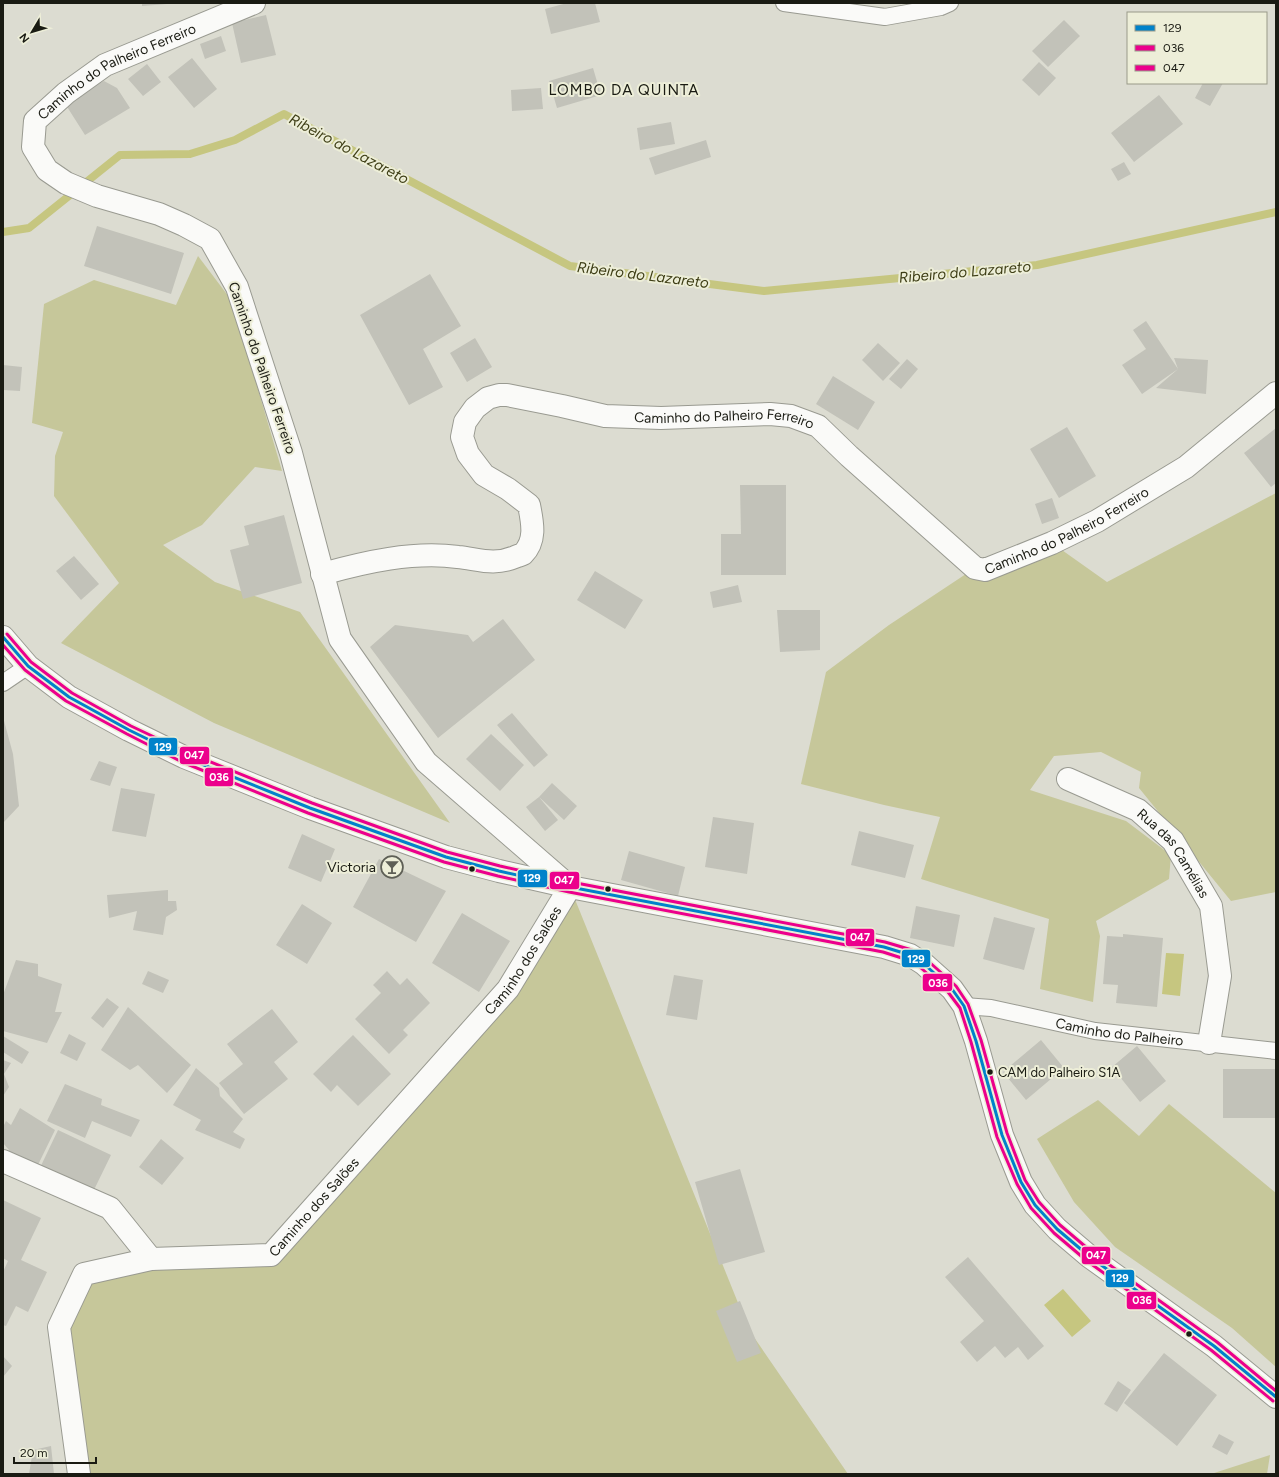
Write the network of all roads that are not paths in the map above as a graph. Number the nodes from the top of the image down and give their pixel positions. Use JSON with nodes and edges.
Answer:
{"nodes":[{"id":1,"x":254,"y":3,"type":"edge"},
{"id":2,"x":784,"y":3,"type":"edge"},
{"id":3,"x":950,"y":3,"type":"edge"},
{"id":4,"x":1276,"y":393,"type":"edge"},
{"id":5,"x":322,"y":574,"type":"junction"},
{"id":6,"x":3,"y":637,"type":"edge"},
{"id":7,"x":28,"y":666,"type":"junction"},
{"id":8,"x":3,"y":683,"type":"edge"},
{"id":9,"x":1068,"y":779,"type":"dead end"},
{"id":10,"x":570,"y":887,"type":"junction"},
{"id":11,"x":964,"y":1006,"type":"junction"},
{"id":12,"x":1209,"y":1043,"type":"junction"},
{"id":13,"x":1276,"y":1051,"type":"edge"},
{"id":14,"x":3,"y":1161,"type":"edge"},
{"id":15,"x":151,"y":1260,"type":"junction"},
{"id":16,"x":1276,"y":1397,"type":"edge"},
{"id":17,"x":79,"y":1474,"type":"edge"}],
"edges":[{"from":1,"to":5,"type":"street","name":"Caminho do Palheiro Ferreiro"},
{"from":2,"to":3,"type":"lane"},
{"from":4,"to":5,"type":"street","name":"Caminho do Palheiro Ferreiro"},
{"from":5,"to":10,"type":"street","name":"Caminho do Palheiro Ferreiro"},
{"from":6,"to":7,"type":"street"},
{"from":7,"to":8,"type":"lane"},
{"from":7,"to":10,"type":"street"},
{"from":9,"to":12,"type":"street","name":"Rua das Camélias"},
{"from":10,"to":11,"type":"street"},
{"from":10,"to":15,"type":"street","name":"Caminho dos Salões"},
{"from":11,"to":12,"type":"lane","name":"Caminho do Palheiro"},
{"from":11,"to":16,"type":"street"},
{"from":12,"to":13,"type":"lane","name":"Caminho do Palheiro"},
{"from":14,"to":15,"type":"street"},
{"from":15,"to":17,"type":"street","name":"Caminho dos Salões"}]}
